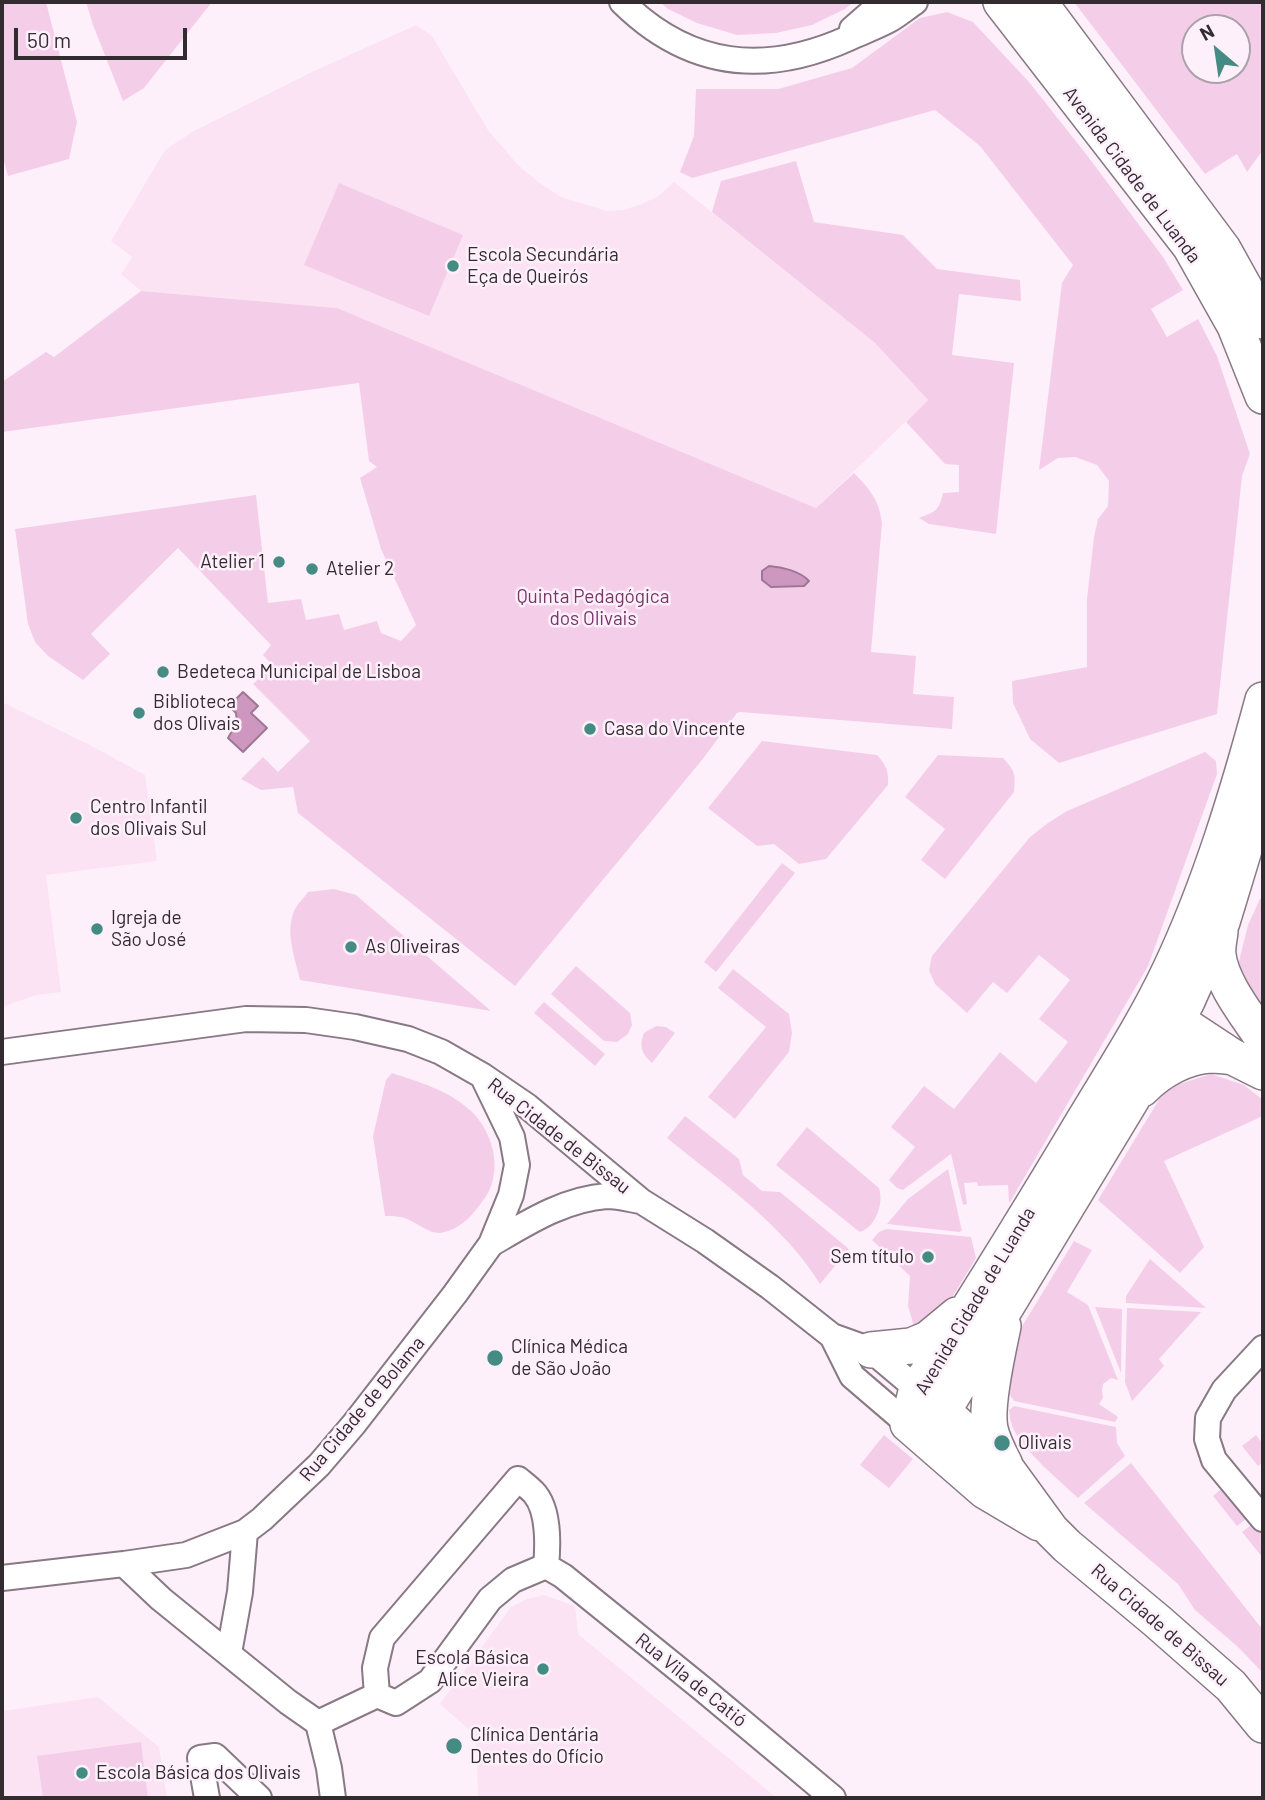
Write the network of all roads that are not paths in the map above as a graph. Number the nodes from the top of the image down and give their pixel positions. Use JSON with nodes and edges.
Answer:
{"nodes":[{"id":1,"x":622,"y":2,"type":"edge"},
{"id":2,"x":883,"y":2,"type":"edge"},
{"id":3,"x":915,"y":2,"type":"edge"},
{"id":4,"x":1001,"y":2,"type":"edge"},
{"id":5,"x":1039,"y":2,"type":"edge"},
{"id":6,"x":836,"y":44,"type":"junction"},
{"id":7,"x":1227,"y":255,"type":"junction"},
{"id":8,"x":1263,"y":281,"type":"edge"},
{"id":9,"x":1263,"y":321,"type":"edge"},
{"id":10,"x":1263,"y":396,"type":"edge"},
{"id":11,"x":1263,"y":700,"type":"edge"},
{"id":12,"x":1263,"y":787,"type":"edge"},
{"id":13,"x":1222,"y":922,"type":"junction"},
{"id":14,"x":1174,"y":1006,"type":"junction"},
{"id":15,"x":1263,"y":1039,"type":"edge"},
{"id":16,"x":2,"y":1052,"type":"edge"},
{"id":17,"x":1248,"y":1065,"type":"edge"},
{"id":18,"x":483,"y":1076,"type":"junction"},
{"id":19,"x":1130,"y":1102,"type":"junction"},
{"id":20,"x":641,"y":1201,"type":"junction"},
{"id":21,"x":491,"y":1244,"type":"junction"},
{"id":22,"x":990,"y":1303,"type":"junction"},
{"id":23,"x":832,"y":1336,"type":"junction"},
{"id":24,"x":1263,"y":1348,"type":"edge"},
{"id":25,"x":871,"y":1350,"type":"junction"},
{"id":26,"x":917,"y":1388,"type":"junction"},
{"id":27,"x":943,"y":1411,"type":"junction"},
{"id":28,"x":908,"y":1424,"type":"junction"},
{"id":29,"x":1008,"y":1471,"type":"junction"},
{"id":30,"x":1263,"y":1519,"type":"edge"},
{"id":31,"x":1051,"y":1530,"type":"junction"},
{"id":32,"x":245,"y":1532,"type":"junction"},
{"id":33,"x":124,"y":1564,"type":"junction"},
{"id":34,"x":546,"y":1566,"type":"junction"},
{"id":35,"x":2,"y":1578,"type":"edge"},
{"id":36,"x":229,"y":1653,"type":"junction"},
{"id":37,"x":377,"y":1695,"type":"junction"},
{"id":38,"x":318,"y":1723,"type":"junction"},
{"id":39,"x":1263,"y":1725,"type":"edge"},
{"id":40,"x":206,"y":1798,"type":"edge"},
{"id":41,"x":259,"y":1798,"type":"edge"},
{"id":42,"x":333,"y":1798,"type":"edge"},
{"id":43,"x":833,"y":1798,"type":"edge"}],
"edges":[{"from":1,"to":6,"type":"street"},
{"from":2,"to":6,"type":"street"},
{"from":3,"to":6,"type":"street"},
{"from":4,"to":10,"type":"main road","name":"Avenida Cidade de Luanda"},
{"from":5,"to":7,"type":"main road","name":"Avenida Cidade de Luanda"},
{"from":7,"to":8,"type":"main road"},
{"from":7,"to":9,"type":"main road","name":"Avenida Cidade de Luanda"},
{"from":11,"to":14,"type":"main road","name":"Avenida Cidade de Luanda"},
{"from":12,"to":13,"type":"main road","name":"Avenida Cidade de Luanda"},
{"from":13,"to":14,"type":"main road","name":"Avenida Cidade de Luanda"},
{"from":13,"to":15,"type":"main road"},
{"from":14,"to":15,"type":"main road"},
{"from":14,"to":17,"type":"main road"},
{"from":14,"to":19,"type":"main road","name":"Avenida Cidade de Luanda"},
{"from":14,"to":22,"type":"main road","name":"Avenida Cidade de Luanda"},
{"from":16,"to":18,"type":"street","name":"Rua Cidade de Bissau"},
{"from":17,"to":19,"type":"main road"},
{"from":18,"to":20,"type":"street","name":"Rua Cidade de Bissau"},
{"from":18,"to":21,"type":"street","name":"Rua Cidade de Bolama"},
{"from":19,"to":22,"type":"main road","name":"Avenida Cidade de Luanda"},
{"from":20,"to":21,"type":"street","name":"Rua Cidade de Bolama"},
{"from":20,"to":23,"type":"street","name":"Rua Cidade de Bissau"},
{"from":21,"to":32,"type":"street","name":"Rua Cidade de Bolama"},
{"from":22,"to":25,"type":"main road"},
{"from":22,"to":26,"type":"main road","name":"Avenida Cidade de Luanda"},
{"from":22,"to":27,"type":"main road","name":"Avenida Cidade de Luanda"},
{"from":22,"to":29,"type":"main road"},
{"from":23,"to":25,"type":"street","name":"Rua Cidade de Bissau"},
{"from":23,"to":28,"type":"street","name":"Rua Cidade de Bissau"},
{"from":24,"to":30,"type":"street"},
{"from":25,"to":26,"type":"street","name":"Rua Cidade de Bissau"},
{"from":26,"to":27,"type":"street","name":"Rua Cidade de Bissau"},
{"from":26,"to":28,"type":"main road","name":"Avenida Cidade de Luanda"},
{"from":27,"to":28,"type":"main road","name":"Avenida Cidade de Luanda"},
{"from":27,"to":29,"type":"main road","name":"Rua Cidade de Bissau"},
{"from":28,"to":31,"type":"main road","name":"Rua Cidade de Bissau"},
{"from":29,"to":31,"type":"main road","name":"Rua Cidade de Bissau"},
{"from":31,"to":39,"type":"main road","name":"Rua Cidade de Bissau"},
{"from":32,"to":33,"type":"street","name":"Rua Cidade de Bolama"},
{"from":32,"to":36,"type":"street"},
{"from":33,"to":35,"type":"street","name":"Rua Cidade de Bolama"},
{"from":33,"to":36,"type":"street"},
{"from":34,"to":37,"type":"street"},
{"from":34,"to":37,"type":"street"},
{"from":34,"to":43,"type":"street","name":"Rua Vila de Catió"},
{"from":36,"to":38,"type":"street"},
{"from":37,"to":38,"type":"street"},
{"from":38,"to":42,"type":"street"},
{"from":40,"to":41,"type":"street"}]}
